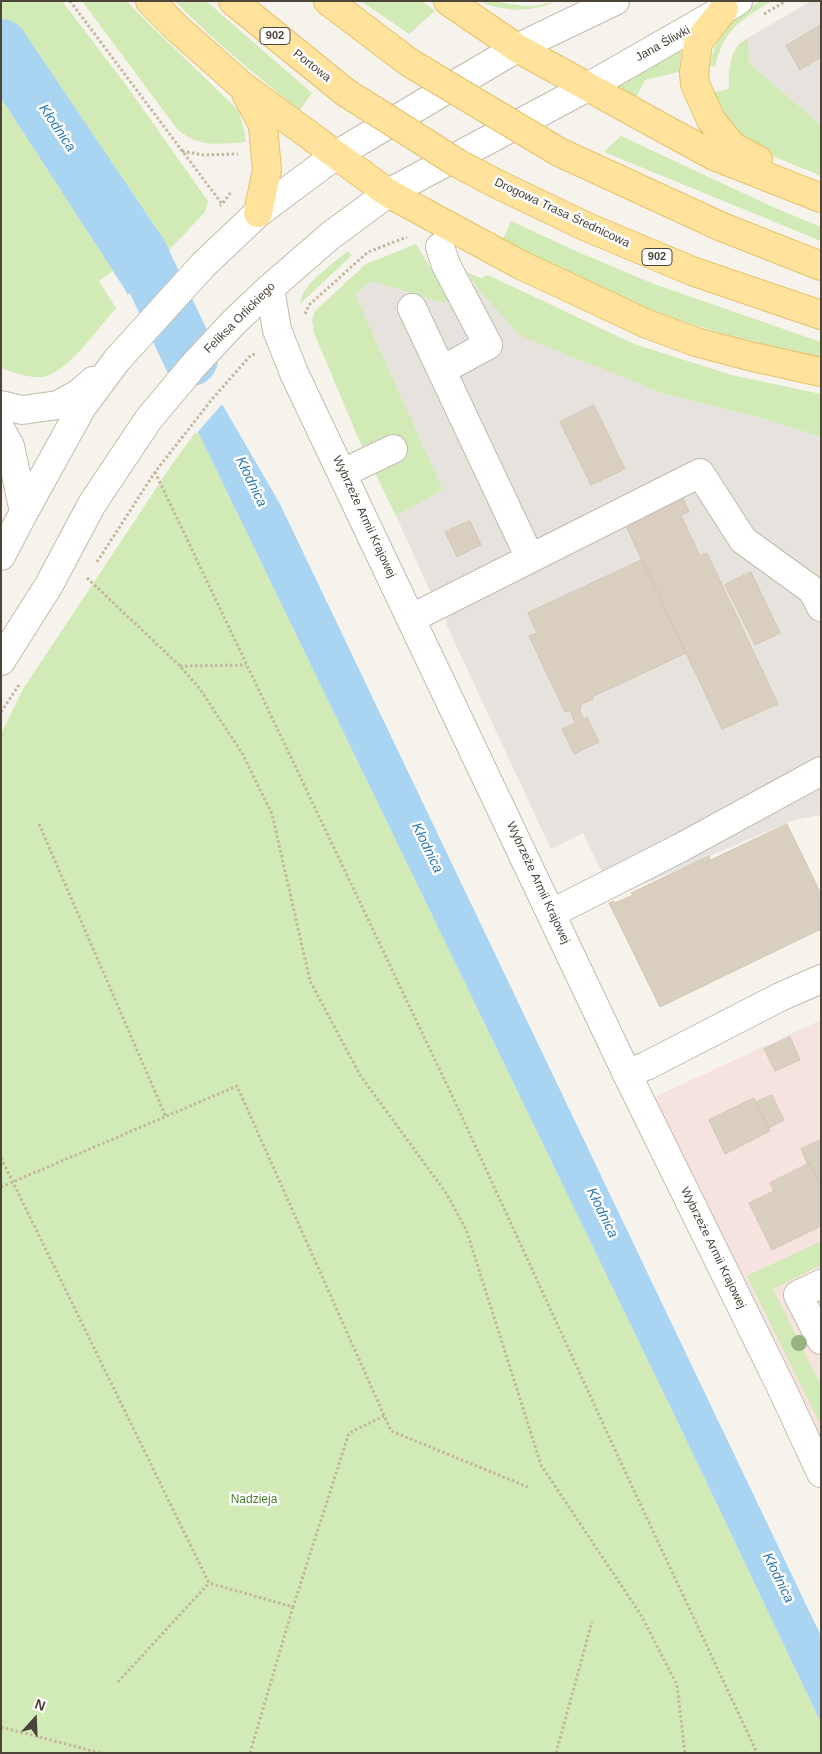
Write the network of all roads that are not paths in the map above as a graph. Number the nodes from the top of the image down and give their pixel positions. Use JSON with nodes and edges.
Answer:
{"nodes":[{"id":1,"x":150,"y":1,"type":"edge"},
{"id":2,"x":233,"y":1,"type":"edge"},
{"id":3,"x":328,"y":1,"type":"edge"},
{"id":4,"x":448,"y":1,"type":"edge"},
{"id":5,"x":615,"y":1,"type":"edge"},
{"id":6,"x":731,"y":5,"type":"edge"},
{"id":7,"x":517,"y":48,"type":"junction"},
{"id":8,"x":241,"y":86,"type":"junction"},
{"id":9,"x":588,"y":86,"type":"junction"},
{"id":10,"x":345,"y":92,"type":"joint"},
{"id":11,"x":336,"y":155,"type":"junction"},
{"id":12,"x":388,"y":192,"type":"junction"},
{"id":13,"x":821,"y":194,"type":"edge"},
{"id":14,"x":821,"y":198,"type":"edge"},
{"id":15,"x":258,"y":213,"type":"junction"},
{"id":16,"x":440,"y":248,"type":"road end"},
{"id":17,"x":821,"y":266,"type":"edge"},
{"id":18,"x":270,"y":288,"type":"junction"},
{"id":19,"x":412,"y":308,"type":"dead end"},
{"id":20,"x":821,"y":315,"type":"edge"},
{"id":21,"x":116,"y":360,"type":"junction"},
{"id":22,"x":442,"y":370,"type":"junction"},
{"id":23,"x":821,"y":372,"type":"edge"},
{"id":24,"x":1,"y":405,"type":"edge"},
{"id":25,"x":1,"y":430,"type":"edge"},
{"id":26,"x":393,"y":449,"type":"dead end"},
{"id":27,"x":343,"y":473,"type":"junction"},
{"id":28,"x":24,"y":512,"type":"junction"},
{"id":29,"x":1,"y":556,"type":"edge"},
{"id":30,"x":530,"y":558,"type":"junction"},
{"id":31,"x":821,"y":607,"type":"edge"},
{"id":32,"x":412,"y":618,"type":"junction"},
{"id":33,"x":1,"y":661,"type":"edge"},
{"id":34,"x":821,"y":771,"type":"edge"},
{"id":35,"x":552,"y":912,"type":"junction"},
{"id":36,"x":821,"y":979,"type":"edge"},
{"id":37,"x":628,"y":1074,"type":"junction"},
{"id":38,"x":821,"y":1284,"type":"edge"},
{"id":39,"x":821,"y":1340,"type":"edge"},
{"id":40,"x":818,"y":1460,"type":"edge"}],
"edges":[{"from":1,"to":8,"type":"main road"},
{"from":2,"to":10,"type":"main road","name":"Portowa","number":"902"},
{"from":3,"to":17,"type":"main road","bridge":true},
{"from":4,"to":7,"type":"main road"},
{"from":5,"to":7,"type":"street"},
{"from":6,"to":9,"type":"street","name":"Jana Śliwki"},
{"from":6,"to":13,"type":"main road"},
{"from":7,"to":9,"type":"main road"},
{"from":7,"to":11,"type":"street"},
{"from":8,"to":11,"type":"main road"},
{"from":8,"to":15,"type":"main road"},
{"from":9,"to":12,"type":"street","name":"Feliksa Orlickiego"},
{"from":9,"to":14,"type":"main road"},
{"from":10,"to":20,"type":"main road","name":"Drogowa Trasa Średnicowa","number":"902","bridge":true},
{"from":11,"to":12,"type":"main road"},
{"from":11,"to":15,"type":"street"},
{"from":12,"to":18,"type":"street","name":"Feliksa Orlickiego"},
{"from":12,"to":23,"type":"main road"},
{"from":15,"to":21,"type":"street"},
{"from":16,"to":22,"type":"street"},
{"from":18,"to":27,"type":"street","name":"Wybrzeże Armii Krajowej"},
{"from":18,"to":33,"type":"street","name":"Feliksa Orlickiego"},
{"from":19,"to":22,"type":"street"},
{"from":21,"to":24,"type":"street"},
{"from":21,"to":28,"type":"street"},
{"from":22,"to":30,"type":"street"},
{"from":25,"to":28,"type":"street"},
{"from":26,"to":27,"type":"street"},
{"from":27,"to":32,"type":"street","name":"Wybrzeże Armii Krajowej"},
{"from":28,"to":29,"type":"street"},
{"from":30,"to":31,"type":"street"},
{"from":30,"to":32,"type":"street"},
{"from":32,"to":35,"type":"street","name":"Wybrzeże Armii Krajowej"},
{"from":34,"to":35,"type":"street"},
{"from":35,"to":37,"type":"street","name":"Wybrzeże Armii Krajowej"},
{"from":36,"to":37,"type":"street"},
{"from":37,"to":40,"type":"street","name":"Wybrzeże Armii Krajowej"},
{"from":38,"to":39,"type":"street"}]}
